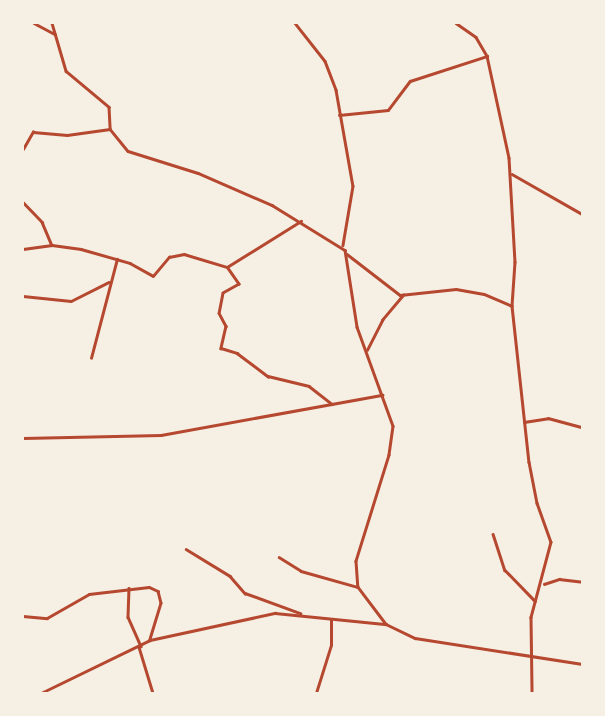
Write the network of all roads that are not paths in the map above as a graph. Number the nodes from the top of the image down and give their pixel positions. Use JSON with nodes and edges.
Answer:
{"nodes":[{"id":1,"x":34,"y":23,"type":"edge"},
{"id":2,"x":52,"y":23,"type":"edge"},
{"id":3,"x":295,"y":23,"type":"edge"},
{"id":4,"x":456,"y":23,"type":"edge"},
{"id":5,"x":55,"y":34,"type":"junction"},
{"id":6,"x":487,"y":56,"type":"junction"},
{"id":7,"x":339,"y":115,"type":"junction"},
{"id":8,"x":110,"y":129,"type":"junction"},
{"id":9,"x":23,"y":149,"type":"edge"},
{"id":10,"x":512,"y":173,"type":"junction"},
{"id":11,"x":23,"y":202,"type":"edge"},
{"id":12,"x":582,"y":214,"type":"edge"},
{"id":13,"x":301,"y":221,"type":"junction"},
{"id":14,"x":52,"y":245,"type":"junction"},
{"id":15,"x":342,"y":246,"type":"junction"},
{"id":16,"x":23,"y":249,"type":"edge"},
{"id":17,"x":346,"y":254,"type":"junction"},
{"id":18,"x":117,"y":259,"type":"junction"},
{"id":19,"x":358,"y":262,"type":"junction"},
{"id":20,"x":227,"y":267,"type":"junction"},
{"id":21,"x":348,"y":268,"type":"junction"},
{"id":22,"x":109,"y":282,"type":"junction"},
{"id":23,"x":403,"y":295,"type":"junction"},
{"id":24,"x":23,"y":296,"type":"edge"},
{"id":25,"x":512,"y":306,"type":"junction"},
{"id":26,"x":366,"y":351,"type":"junction"},
{"id":27,"x":91,"y":358,"type":"dead end"},
{"id":28,"x":383,"y":395,"type":"junction"},
{"id":29,"x":332,"y":404,"type":"junction"},
{"id":30,"x":524,"y":422,"type":"junction"},
{"id":31,"x":582,"y":428,"type":"edge"},
{"id":32,"x":23,"y":438,"type":"edge"},
{"id":33,"x":493,"y":534,"type":"dead end"},
{"id":34,"x":186,"y":549,"type":"dead end"},
{"id":35,"x":279,"y":557,"type":"dead end"},
{"id":36,"x":582,"y":582,"type":"edge"},
{"id":37,"x":544,"y":584,"type":"junction"},
{"id":38,"x":358,"y":587,"type":"junction"},
{"id":39,"x":129,"y":588,"type":"junction"},
{"id":40,"x":535,"y":601,"type":"junction"},
{"id":41,"x":300,"y":613,"type":"junction"},
{"id":42,"x":23,"y":617,"type":"edge"},
{"id":43,"x":331,"y":621,"type":"junction"},
{"id":44,"x":386,"y":624,"type":"junction"},
{"id":45,"x":150,"y":640,"type":"junction"},
{"id":46,"x":140,"y":647,"type":"junction"},
{"id":47,"x":531,"y":658,"type":"junction"},
{"id":48,"x":582,"y":664,"type":"edge"},
{"id":49,"x":41,"y":693,"type":"edge"},
{"id":50,"x":153,"y":693,"type":"edge"},
{"id":51,"x":316,"y":693,"type":"edge"},
{"id":52,"x":532,"y":693,"type":"edge"}],
"edges":[{"from":1,"to":5,"type":"street"},
{"from":2,"to":5,"type":"street"},
{"from":3,"to":7,"type":"street"},
{"from":4,"to":6,"type":"street"},
{"from":5,"to":8,"type":"street"},
{"from":6,"to":7,"type":"street"},
{"from":6,"to":10,"type":"street"},
{"from":7,"to":15,"type":"street"},
{"from":8,"to":9,"type":"street"},
{"from":8,"to":13,"type":"street"},
{"from":10,"to":12,"type":"street"},
{"from":10,"to":25,"type":"street"},
{"from":11,"to":14,"type":"street"},
{"from":13,"to":15,"type":"street"},
{"from":13,"to":20,"type":"street"},
{"from":14,"to":16,"type":"street"},
{"from":14,"to":18,"type":"street"},
{"from":15,"to":17,"type":"street"},
{"from":17,"to":19,"type":"street"},
{"from":17,"to":21,"type":"street"},
{"from":18,"to":20,"type":"street"},
{"from":18,"to":22,"type":"street"},
{"from":19,"to":21,"type":"street"},
{"from":19,"to":23,"type":"street"},
{"from":20,"to":29,"type":"street"},
{"from":21,"to":26,"type":"street"},
{"from":22,"to":24,"type":"street"},
{"from":22,"to":27,"type":"street"},
{"from":23,"to":25,"type":"street"},
{"from":23,"to":26,"type":"street"},
{"from":25,"to":30,"type":"street"},
{"from":26,"to":28,"type":"street"},
{"from":28,"to":29,"type":"street"},
{"from":28,"to":38,"type":"street"},
{"from":29,"to":32,"type":"street"},
{"from":30,"to":31,"type":"street"},
{"from":30,"to":37,"type":"street"},
{"from":33,"to":40,"type":"street"},
{"from":34,"to":41,"type":"street"},
{"from":35,"to":38,"type":"street"},
{"from":36,"to":37,"type":"street"},
{"from":37,"to":40,"type":"street"},
{"from":38,"to":44,"type":"street"},
{"from":39,"to":42,"type":"street"},
{"from":39,"to":45,"type":"street"},
{"from":39,"to":46,"type":"street"},
{"from":40,"to":47,"type":"street"},
{"from":41,"to":43,"type":"street"},
{"from":41,"to":45,"type":"street"},
{"from":43,"to":44,"type":"street"},
{"from":43,"to":51,"type":"street"},
{"from":44,"to":47,"type":"street"},
{"from":45,"to":46,"type":"street"},
{"from":46,"to":49,"type":"street"},
{"from":46,"to":50,"type":"street"},
{"from":47,"to":48,"type":"street"},
{"from":47,"to":52,"type":"street"}]}
